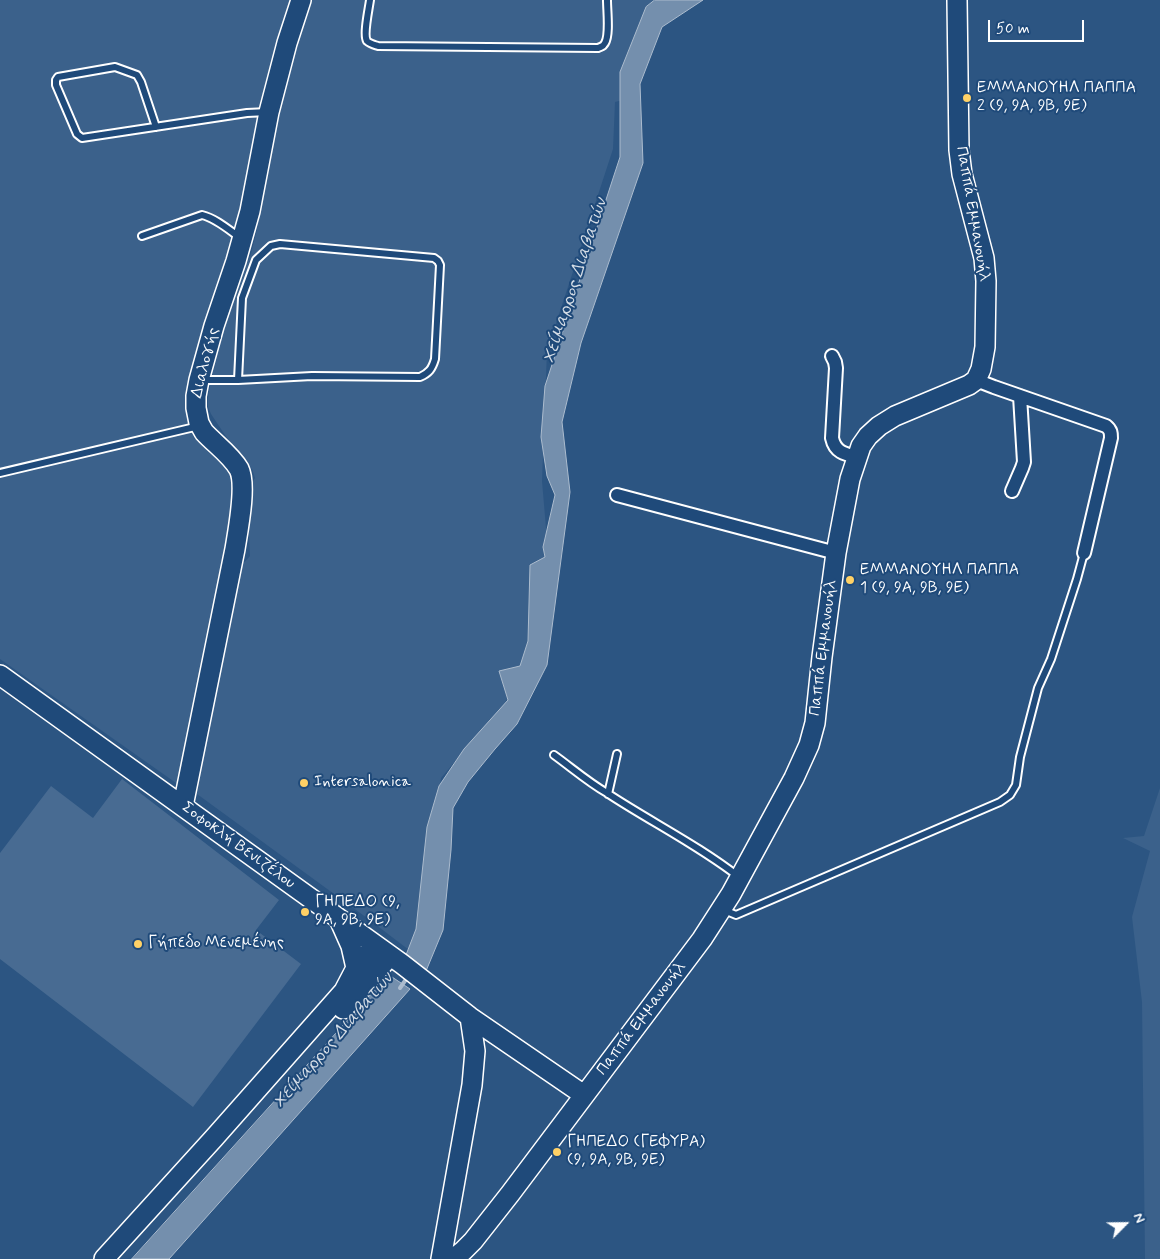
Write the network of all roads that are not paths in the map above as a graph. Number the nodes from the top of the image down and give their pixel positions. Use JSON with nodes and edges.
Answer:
{"nodes":[{"id":1,"x":301,"y":0,"type":"edge"},
{"id":2,"x":370,"y":0,"type":"edge"},
{"id":3,"x":607,"y":0,"type":"edge"},
{"id":4,"x":957,"y":0,"type":"edge"},
{"id":5,"x":269,"y":112,"type":"junction"},
{"id":6,"x":156,"y":127,"type":"junction"},
{"id":7,"x":142,"y":236,"type":"dead end"},
{"id":8,"x":242,"y":240,"type":"junction"},
{"id":9,"x":832,"y":356,"type":"dead end"},
{"id":10,"x":199,"y":380,"type":"junction"},
{"id":11,"x":238,"y":380,"type":"junction"},
{"id":12,"x":976,"y":380,"type":"junction"},
{"id":13,"x":1020,"y":396,"type":"junction"},
{"id":14,"x":201,"y":426,"type":"junction"},
{"id":15,"x":857,"y":457,"type":"junction"},
{"id":16,"x":0,"y":473,"type":"edge"},
{"id":17,"x":1012,"y":491,"type":"dead end"},
{"id":18,"x":617,"y":495,"type":"dead end"},
{"id":19,"x":836,"y":553,"type":"junction"},
{"id":20,"x":1084,"y":553,"type":"joint"},
{"id":21,"x":0,"y":675,"type":"edge"},
{"id":22,"x":617,"y":754,"type":"dead end"},
{"id":23,"x":554,"y":755,"type":"dead end"},
{"id":24,"x":608,"y":794,"type":"junction"},
{"id":25,"x":183,"y":806,"type":"junction"},
{"id":26,"x":740,"y":878,"type":"junction"},
{"id":27,"x":722,"y":910,"type":"junction"},
{"id":28,"x":338,"y":918,"type":"junction"},
{"id":29,"x":375,"y":945,"type":"junction"},
{"id":30,"x":396,"y":960,"type":"junction"},
{"id":31,"x":356,"y":968,"type":"junction"},
{"id":32,"x":470,"y":1017,"type":"junction"},
{"id":33,"x":584,"y":1095,"type":"junction"},
{"id":34,"x":104,"y":1259,"type":"edge"},
{"id":35,"x":118,"y":1259,"type":"edge"},
{"id":36,"x":441,"y":1259,"type":"edge"},
{"id":37,"x":453,"y":1259,"type":"edge"}],
"edges":[{"from":1,"to":5,"type":"street","name":"Διαλογής"},
{"from":2,"to":3,"type":"lane"},
{"from":4,"to":12,"type":"street","name":"Παππά Εμμανουήλ"},
{"from":5,"to":6,"type":"lane"},
{"from":5,"to":8,"type":"street","name":"Διαλογής"},
{"from":6,"to":6,"type":"lane"},
{"from":7,"to":8,"type":"lane"},
{"from":8,"to":10,"type":"street","name":"Διαλογής"},
{"from":9,"to":15,"type":"street"},
{"from":10,"to":11,"type":"lane"},
{"from":10,"to":14,"type":"street","name":"Διαλογής"},
{"from":11,"to":11,"type":"lane"},
{"from":12,"to":13,"type":"street"},
{"from":12,"to":15,"type":"street","name":"Παππά Εμμανουήλ"},
{"from":13,"to":17,"type":"street"},
{"from":13,"to":20,"type":"street"},
{"from":14,"to":16,"type":"lane"},
{"from":14,"to":25,"type":"street","name":"Διαλογής"},
{"from":15,"to":19,"type":"street","name":"Παππά Εμμανουήλ"},
{"from":18,"to":19,"type":"street"},
{"from":19,"to":26,"type":"street","name":"Παππά Εμμανουήλ"},
{"from":20,"to":27,"type":"lane"},
{"from":21,"to":25,"type":"street","name":"Σοφοκλή Βενιζέλου"},
{"from":22,"to":24,"type":"lane"},
{"from":23,"to":24,"type":"lane"},
{"from":24,"to":26,"type":"lane"},
{"from":25,"to":28,"type":"street","name":"Σοφοκλή Βενιζέλου"},
{"from":26,"to":27,"type":"street","name":"Παππά Εμμανουήλ"},
{"from":27,"to":33,"type":"street","name":"Παππά Εμμανουήλ"},
{"from":28,"to":29,"type":"street","name":"Σοφοκλή Βενιζέλου"},
{"from":28,"to":31,"type":"street"},
{"from":29,"to":30,"type":"street","name":"Σοφοκλή Βενιζέλου"},
{"from":29,"to":31,"type":"street"},
{"from":30,"to":32,"type":"street","name":"Σοφοκλή Βενιζέλου"},
{"from":30,"to":35,"type":"street"},
{"from":31,"to":34,"type":"street"},
{"from":32,"to":33,"type":"street","name":"Σοφοκλή Βενιζέλου"},
{"from":32,"to":36,"type":"street"},
{"from":33,"to":37,"type":"street","name":"Παππά Εμμανουήλ"}]}
